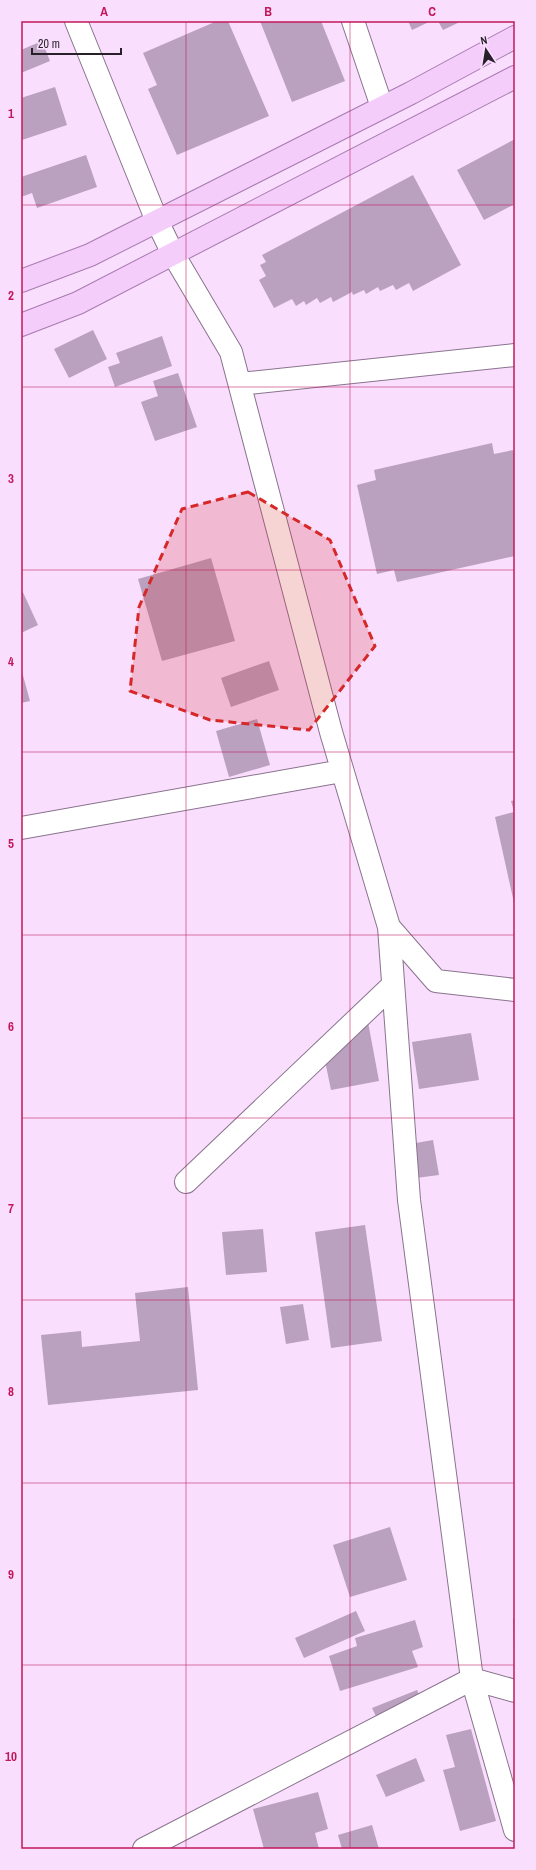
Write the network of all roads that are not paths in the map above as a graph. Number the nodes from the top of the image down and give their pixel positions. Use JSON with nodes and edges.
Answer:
{"nodes":[{"id":1,"x":76,"y":21,"type":"edge"},
{"id":2,"x":353,"y":21,"type":"edge"},
{"id":3,"x":515,"y":37,"type":"edge"},
{"id":4,"x":515,"y":77,"type":"edge"},
{"id":5,"x":382,"y":107,"type":"junction"},
{"id":6,"x":157,"y":221,"type":"junction"},
{"id":7,"x":173,"y":254,"type":"junction"},
{"id":8,"x":21,"y":281,"type":"edge"},
{"id":9,"x":21,"y":325,"type":"edge"},
{"id":10,"x":515,"y":355,"type":"edge"},
{"id":11,"x":240,"y":384,"type":"junction"},
{"id":12,"x":342,"y":771,"type":"junction"},
{"id":13,"x":21,"y":828,"type":"edge"},
{"id":14,"x":388,"y":927,"type":"junction"},
{"id":15,"x":393,"y":985,"type":"junction"},
{"id":16,"x":515,"y":990,"type":"edge"},
{"id":17,"x":186,"y":1182,"type":"dead end"},
{"id":18,"x":472,"y":1679,"type":"junction"},
{"id":19,"x":515,"y":1691,"type":"edge"},
{"id":20,"x":515,"y":1830,"type":"edge"},
{"id":21,"x":144,"y":1849,"type":"edge"}],
"edges":[{"from":1,"to":6,"type":"street"},
{"from":2,"to":5,"type":"street"},
{"from":3,"to":5,"type":"main road"},
{"from":4,"to":7,"type":"main road"},
{"from":5,"to":6,"type":"main road"},
{"from":6,"to":7,"type":"street"},
{"from":6,"to":8,"type":"main road"},
{"from":7,"to":9,"type":"main road"},
{"from":7,"to":11,"type":"street"},
{"from":10,"to":11,"type":"street"},
{"from":11,"to":12,"type":"street"},
{"from":12,"to":13,"type":"street"},
{"from":12,"to":14,"type":"street"},
{"from":14,"to":15,"type":"street"},
{"from":14,"to":16,"type":"street"},
{"from":15,"to":17,"type":"street"},
{"from":15,"to":18,"type":"street"},
{"from":18,"to":19,"type":"street"},
{"from":18,"to":20,"type":"street"},
{"from":18,"to":21,"type":"street"}]}
